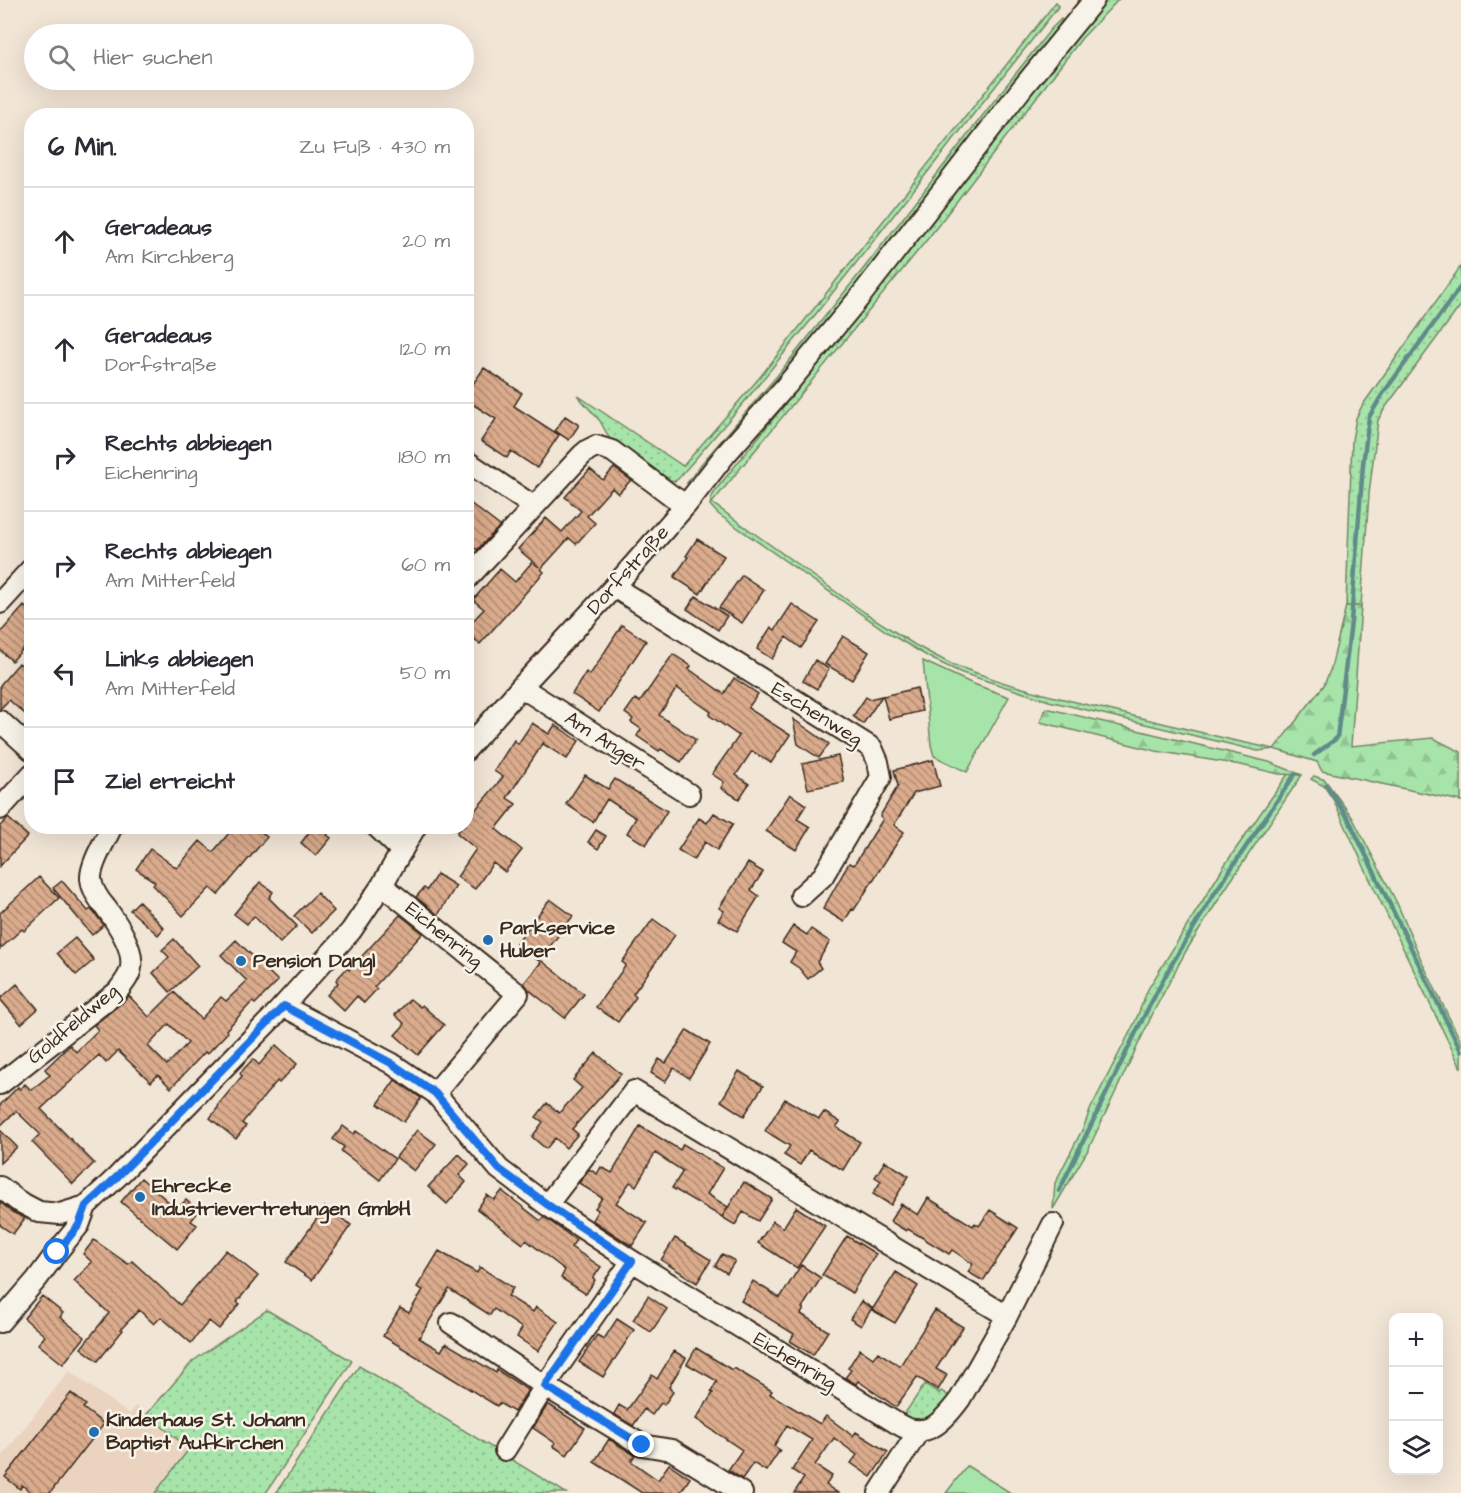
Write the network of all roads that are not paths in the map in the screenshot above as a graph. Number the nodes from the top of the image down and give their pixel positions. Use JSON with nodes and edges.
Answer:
{"nodes":[{"id":1,"x":1094,"y":0,"type":"edge"},
{"id":2,"x":474,"y":466,"type":"edge"},
{"id":3,"x":686,"y":505,"type":"junction"},
{"id":4,"x":533,"y":506,"type":"junction"},
{"id":5,"x":474,"y":571,"type":"edge"},
{"id":6,"x":24,"y":577,"type":"edge"},
{"id":7,"x":614,"y":587,"type":"junction"},
{"id":8,"x":0,"y":603,"type":"edge"},
{"id":9,"x":521,"y":687,"type":"junction"},
{"id":10,"x":0,"y":721,"type":"edge"},
{"id":11,"x":474,"y":741,"type":"edge"},
{"id":12,"x":24,"y":743,"type":"edge"},
{"id":13,"x":24,"y":783,"type":"edge"},
{"id":14,"x":689,"y":794,"type":"dead end"},
{"id":15,"x":0,"y":809,"type":"edge"},
{"id":16,"x":108,"y":834,"type":"edge"},
{"id":17,"x":384,"y":834,"type":"edge"},
{"id":18,"x":412,"y":834,"type":"edge"},
{"id":19,"x":402,"y":851,"type":"junction"},
{"id":20,"x":382,"y":885,"type":"junction"},
{"id":21,"x":801,"y":896,"type":"dead end"},
{"id":22,"x":284,"y":1006,"type":"junction"},
{"id":23,"x":0,"y":1084,"type":"edge"},
{"id":24,"x":435,"y":1093,"type":"junction"},
{"id":25,"x":0,"y":1187,"type":"edge"},
{"id":26,"x":548,"y":1205,"type":"junction"},
{"id":27,"x":86,"y":1206,"type":"junction"},
{"id":28,"x":60,"y":1215,"type":"junction"},
{"id":29,"x":1053,"y":1224,"type":"dead end"},
{"id":30,"x":57,"y":1252,"type":"junction"},
{"id":31,"x":632,"y":1261,"type":"junction"},
{"id":32,"x":1007,"y":1316,"type":"junction"},
{"id":33,"x":0,"y":1322,"type":"edge"},
{"id":34,"x":451,"y":1323,"type":"dead end"},
{"id":35,"x":545,"y":1386,"type":"junction"},
{"id":36,"x":918,"y":1432,"type":"junction"},
{"id":37,"x":505,"y":1450,"type":"dead end"},
{"id":38,"x":742,"y":1493,"type":"edge"},
{"id":39,"x":879,"y":1493,"type":"edge"}],
"edges":[{"from":1,"to":3,"type":"street","name":"Dorfstraße"},
{"from":2,"to":4,"type":"street"},
{"from":3,"to":4,"type":"street"},
{"from":3,"to":7,"type":"street","name":"Dorfstraße"},
{"from":4,"to":5,"type":"street"},
{"from":6,"to":8,"type":"street"},
{"from":7,"to":9,"type":"street","name":"Dorfstraße"},
{"from":7,"to":21,"type":"street","name":"Eschenweg"},
{"from":9,"to":11,"type":"street","name":"Dorfstraße"},
{"from":9,"to":14,"type":"street","name":"Am Anger"},
{"from":10,"to":12,"type":"street"},
{"from":13,"to":15,"type":"street"},
{"from":16,"to":23,"type":"street","name":"Goldfeldweg"},
{"from":17,"to":19,"type":"street"},
{"from":18,"to":19,"type":"street"},
{"from":19,"to":20,"type":"street"},
{"from":20,"to":22,"type":"street"},
{"from":20,"to":24,"type":"street","name":"Eichenring"},
{"from":22,"to":24,"type":"street","name":"Eichenring"},
{"from":22,"to":27,"type":"street"},
{"from":24,"to":26,"type":"street","name":"Eichenring"},
{"from":25,"to":28,"type":"street"},
{"from":26,"to":31,"type":"street","name":"Eichenring"},
{"from":26,"to":32,"type":"street"},
{"from":27,"to":28,"type":"street"},
{"from":27,"to":30,"type":"street"},
{"from":28,"to":30,"type":"street"},
{"from":29,"to":32,"type":"street"},
{"from":30,"to":33,"type":"street"},
{"from":31,"to":35,"type":"street"},
{"from":31,"to":36,"type":"street","name":"Eichenring"},
{"from":32,"to":36,"type":"street"},
{"from":34,"to":35,"type":"street"},
{"from":35,"to":37,"type":"street"},
{"from":35,"to":38,"type":"street"},
{"from":36,"to":39,"type":"street"}]}
